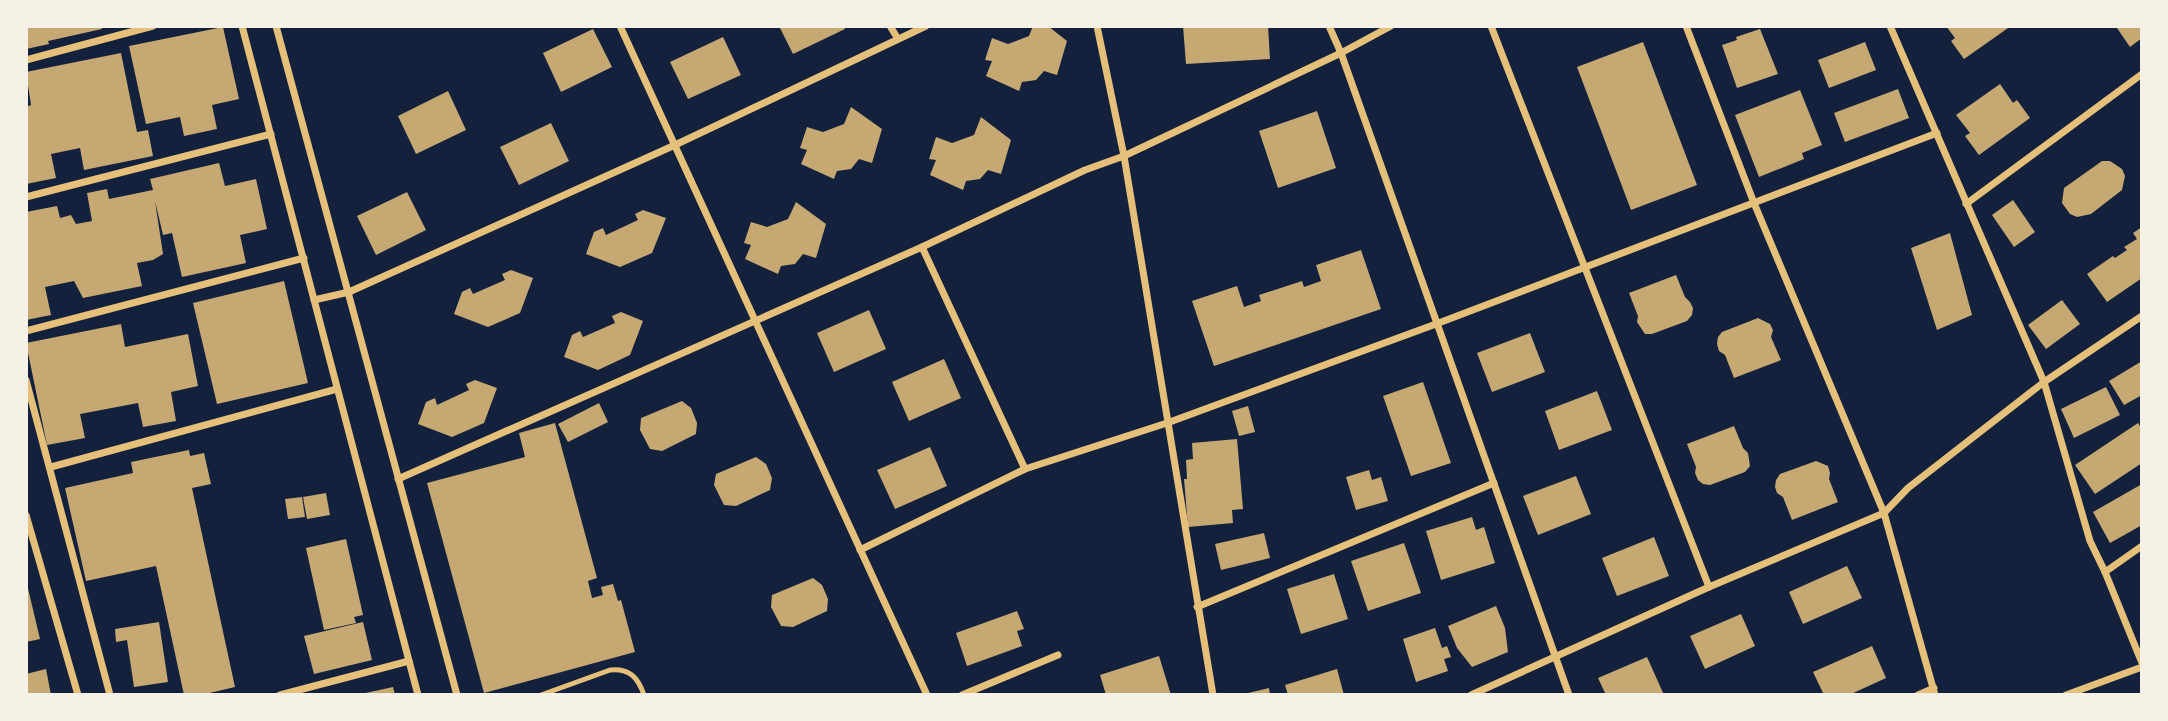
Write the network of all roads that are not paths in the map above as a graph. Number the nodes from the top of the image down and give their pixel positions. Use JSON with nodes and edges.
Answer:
{"nodes":[{"id":1,"x":153,"y":26,"type":"edge"},
{"id":2,"x":242,"y":26,"type":"edge"},
{"id":3,"x":276,"y":26,"type":"edge"},
{"id":4,"x":620,"y":26,"type":"edge"},
{"id":5,"x":890,"y":26,"type":"edge"},
{"id":6,"x":926,"y":26,"type":"edge"},
{"id":7,"x":1097,"y":26,"type":"edge"},
{"id":8,"x":1329,"y":26,"type":"edge"},
{"id":9,"x":1391,"y":26,"type":"edge"},
{"id":10,"x":1491,"y":26,"type":"edge"},
{"id":11,"x":1686,"y":26,"type":"edge"},
{"id":12,"x":1890,"y":26,"type":"edge"},
{"id":13,"x":898,"y":39,"type":"junction"},
{"id":14,"x":1341,"y":53,"type":"junction"},
{"id":15,"x":26,"y":60,"type":"edge"},
{"id":16,"x":2142,"y":74,"type":"edge"},
{"id":17,"x":1937,"y":133,"type":"junction"},
{"id":18,"x":271,"y":134,"type":"junction"},
{"id":19,"x":675,"y":145,"type":"junction"},
{"id":20,"x":1124,"y":156,"type":"junction"},
{"id":21,"x":26,"y":197,"type":"edge"},
{"id":22,"x":1754,"y":203,"type":"junction"},
{"id":23,"x":1966,"y":204,"type":"junction"},
{"id":24,"x":922,"y":247,"type":"junction"},
{"id":25,"x":304,"y":258,"type":"junction"},
{"id":26,"x":1584,"y":268,"type":"junction"},
{"id":27,"x":349,"y":292,"type":"junction"},
{"id":28,"x":314,"y":300,"type":"junction"},
{"id":29,"x":2142,"y":316,"type":"edge"},
{"id":30,"x":754,"y":320,"type":"junction"},
{"id":31,"x":1436,"y":324,"type":"junction"},
{"id":32,"x":26,"y":331,"type":"edge"},
{"id":33,"x":26,"y":380,"type":"edge"},
{"id":34,"x":2044,"y":382,"type":"junction"},
{"id":35,"x":337,"y":389,"type":"junction"},
{"id":36,"x":1167,"y":422,"type":"junction"},
{"id":37,"x":51,"y":467,"type":"junction"},
{"id":38,"x":1025,"y":469,"type":"junction"},
{"id":39,"x":398,"y":479,"type":"junction"},
{"id":40,"x":1494,"y":483,"type":"junction"},
{"id":41,"x":1884,"y":513,"type":"junction"},
{"id":42,"x":26,"y":515,"type":"edge"},
{"id":43,"x":2142,"y":546,"type":"edge"},
{"id":44,"x":860,"y":550,"type":"junction"},
{"id":45,"x":2105,"y":572,"type":"junction"},
{"id":46,"x":1709,"y":587,"type":"junction"},
{"id":47,"x":1197,"y":607,"type":"junction"},
{"id":48,"x":1058,"y":655,"type":"dead end"},
{"id":49,"x":1556,"y":656,"type":"junction"},
{"id":50,"x":409,"y":661,"type":"junction"},
{"id":51,"x":2142,"y":665,"type":"edge"},
{"id":52,"x":1935,"y":691,"type":"edge"},
{"id":53,"x":78,"y":695,"type":"edge"},
{"id":54,"x":110,"y":695,"type":"edge"},
{"id":55,"x":280,"y":695,"type":"edge"},
{"id":56,"x":418,"y":695,"type":"edge"},
{"id":57,"x":457,"y":695,"type":"edge"},
{"id":58,"x":541,"y":695,"type":"edge"},
{"id":59,"x":644,"y":695,"type":"edge"},
{"id":60,"x":927,"y":695,"type":"edge"},
{"id":61,"x":962,"y":695,"type":"edge"},
{"id":62,"x":1213,"y":695,"type":"edge"},
{"id":63,"x":1471,"y":695,"type":"edge"},
{"id":64,"x":1569,"y":695,"type":"edge"},
{"id":65,"x":1918,"y":695,"type":"edge"},
{"id":66,"x":2066,"y":695,"type":"edge"}],
"edges":[{"from":1,"to":15,"type":"street"},
{"from":2,"to":18,"type":"street"},
{"from":3,"to":27,"type":"street"},
{"from":4,"to":19,"type":"street"},
{"from":5,"to":13,"type":"street"},
{"from":6,"to":13,"type":"street"},
{"from":7,"to":20,"type":"street"},
{"from":8,"to":14,"type":"street"},
{"from":9,"to":14,"type":"street"},
{"from":10,"to":26,"type":"street"},
{"from":11,"to":22,"type":"street"},
{"from":12,"to":17,"type":"street"},
{"from":13,"to":19,"type":"street"},
{"from":14,"to":20,"type":"street"},
{"from":14,"to":31,"type":"street"},
{"from":16,"to":23,"type":"street"},
{"from":17,"to":22,"type":"street"},
{"from":17,"to":23,"type":"street"},
{"from":18,"to":21,"type":"street"},
{"from":18,"to":25,"type":"street"},
{"from":19,"to":27,"type":"street"},
{"from":19,"to":30,"type":"street"},
{"from":20,"to":24,"type":"street"},
{"from":20,"to":36,"type":"street"},
{"from":22,"to":26,"type":"street"},
{"from":22,"to":41,"type":"street"},
{"from":23,"to":34,"type":"street"},
{"from":24,"to":30,"type":"street"},
{"from":24,"to":38,"type":"street"},
{"from":25,"to":28,"type":"street"},
{"from":25,"to":32,"type":"street"},
{"from":26,"to":31,"type":"street"},
{"from":26,"to":46,"type":"street"},
{"from":27,"to":28,"type":"street"},
{"from":27,"to":39,"type":"street"},
{"from":28,"to":35,"type":"street"},
{"from":29,"to":34,"type":"street"},
{"from":30,"to":39,"type":"street"},
{"from":30,"to":44,"type":"street"},
{"from":31,"to":36,"type":"street"},
{"from":31,"to":40,"type":"street"},
{"from":33,"to":37,"type":"street"},
{"from":34,"to":41,"type":"street"},
{"from":34,"to":45,"type":"street"},
{"from":35,"to":37,"type":"street"},
{"from":35,"to":50,"type":"street"},
{"from":36,"to":38,"type":"street"},
{"from":36,"to":47,"type":"street"},
{"from":37,"to":54,"type":"street"},
{"from":38,"to":44,"type":"street"},
{"from":39,"to":57,"type":"street"},
{"from":40,"to":47,"type":"street"},
{"from":40,"to":49,"type":"street"},
{"from":41,"to":46,"type":"street"},
{"from":41,"to":52,"type":"street"},
{"from":42,"to":53,"type":"street"},
{"from":43,"to":45,"type":"street"},
{"from":44,"to":60,"type":"street"},
{"from":45,"to":51,"type":"street"},
{"from":46,"to":49,"type":"street"},
{"from":47,"to":62,"type":"street"},
{"from":48,"to":61,"type":"street"},
{"from":49,"to":63,"type":"street"},
{"from":49,"to":64,"type":"street"},
{"from":50,"to":55,"type":"street"},
{"from":50,"to":56,"type":"street"},
{"from":51,"to":66,"type":"street"},
{"from":52,"to":65,"type":"street"},
{"from":58,"to":59,"type":"lane"}]}
